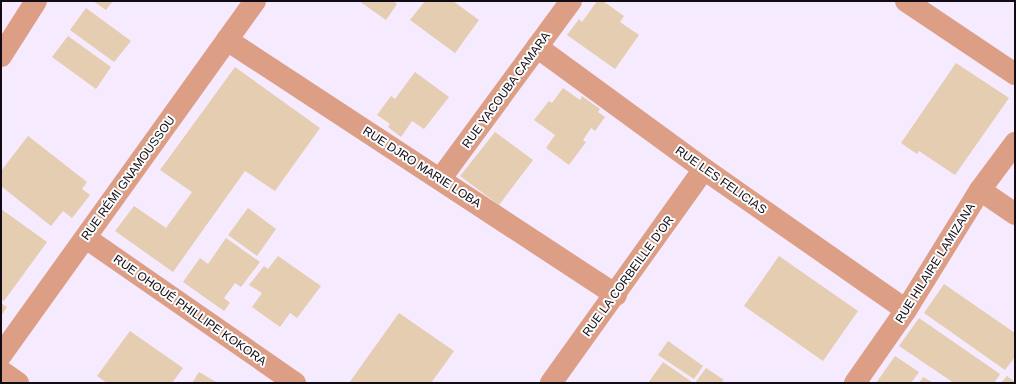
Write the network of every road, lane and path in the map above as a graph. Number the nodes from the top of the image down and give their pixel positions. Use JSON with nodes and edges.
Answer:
{"nodes":[{"id":1,"x":36,"y":1,"type":"edge"},
{"id":2,"x":255,"y":1,"type":"edge"},
{"id":3,"x":571,"y":1,"type":"edge"},
{"id":4,"x":906,"y":1,"type":"edge"},
{"id":5,"x":227,"y":40,"type":"junction"},
{"id":6,"x":538,"y":48,"type":"junction"},
{"id":7,"x":1,"y":56,"type":"edge"},
{"id":8,"x":1015,"y":74,"type":"edge"},
{"id":9,"x":1015,"y":143,"type":"edge"},
{"id":10,"x":704,"y":169,"type":"junction"},
{"id":11,"x":441,"y":178,"type":"junction"},
{"id":12,"x":980,"y":190,"type":"junction"},
{"id":13,"x":1015,"y":214,"type":"edge"},
{"id":14,"x":86,"y":238,"type":"junction"},
{"id":15,"x":616,"y":295,"type":"junction"},
{"id":16,"x":906,"y":310,"type":"junction"},
{"id":17,"x":1,"y":355,"type":"edge"},
{"id":18,"x":1,"y":371,"type":"edge"},
{"id":19,"x":18,"y":383,"type":"edge"},
{"id":20,"x":295,"y":383,"type":"edge"},
{"id":21,"x":551,"y":383,"type":"edge"},
{"id":22,"x":855,"y":383,"type":"edge"}],
"edges":[{"from":1,"to":7,"type":"street"},
{"from":2,"to":5,"type":"street","name":"RUE RÉMI GNAMOUSSOU"},
{"from":3,"to":6,"type":"street","name":"RUE YACOUBA CAMARA"},
{"from":4,"to":8,"type":"street"},
{"from":5,"to":11,"type":"street","name":"RUE DJRO MARIE LOBA"},
{"from":5,"to":14,"type":"street","name":"RUE RÉMI GNAMOUSSOU"},
{"from":6,"to":10,"type":"street","name":"RUE LES FELICIAS"},
{"from":6,"to":11,"type":"street","name":"RUE YACOUBA CAMARA"},
{"from":9,"to":12,"type":"street","name":"RUE HILAIRE LAMIZANA"},
{"from":10,"to":15,"type":"street","name":"RUE LA CORBEILLE D'OR"},
{"from":10,"to":16,"type":"street","name":"RUE LES FELICIAS"},
{"from":11,"to":15,"type":"street","name":"RUE DJRO MARIE LOBA"},
{"from":12,"to":13,"type":"street"},
{"from":12,"to":16,"type":"street","name":"RUE HILAIRE LAMIZANA"},
{"from":14,"to":17,"type":"street","name":"RUE RÉMI GNAMOUSSOU"},
{"from":14,"to":20,"type":"street","name":"RUE OHOUÉ PHILLIPE KOKORA"},
{"from":15,"to":21,"type":"street","name":"RUE LA CORBEILLE D'OR"},
{"from":16,"to":22,"type":"street","name":"RUE HILAIRE LAMIZANA"},
{"from":18,"to":19,"type":"street"}]}
